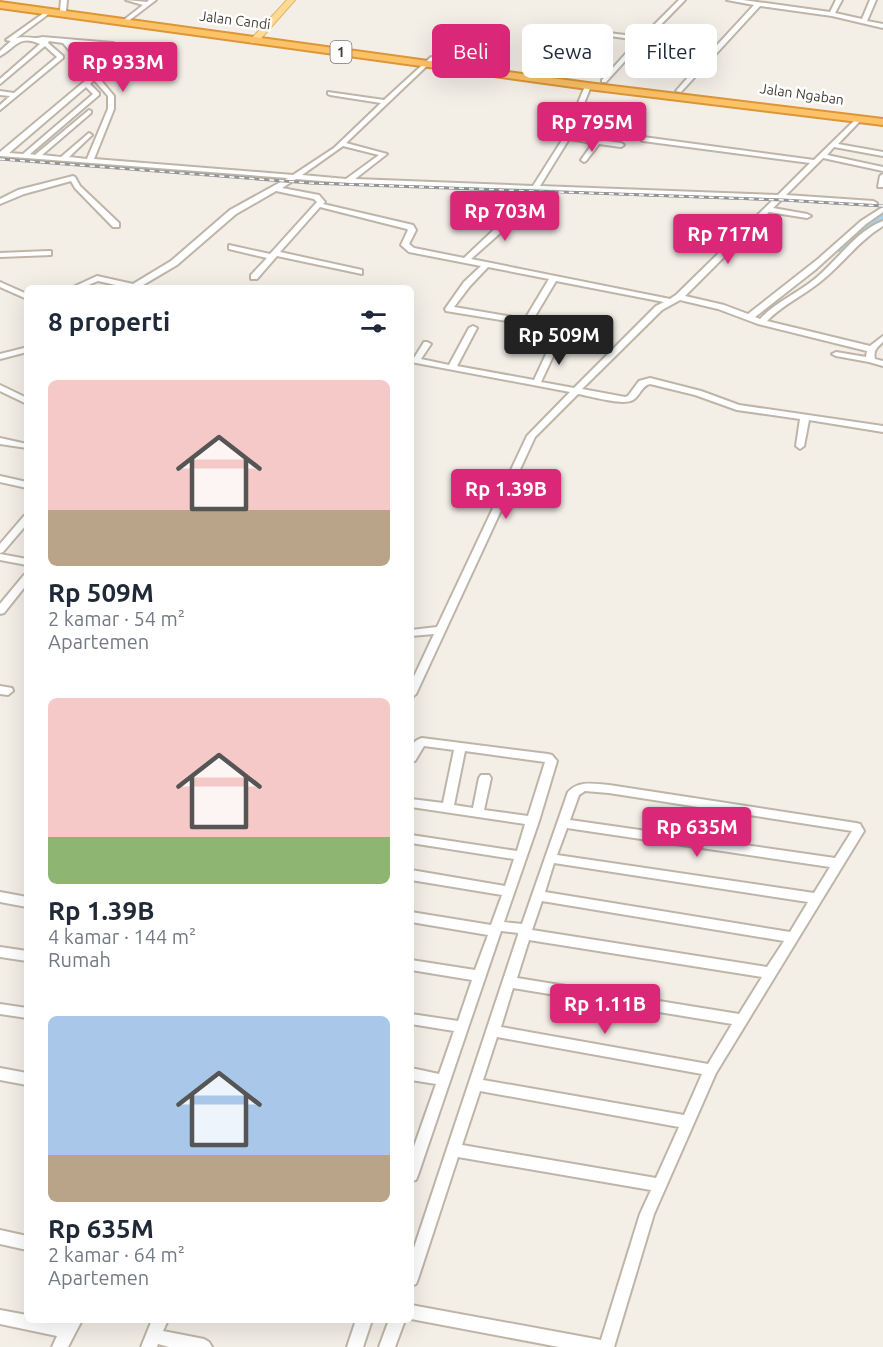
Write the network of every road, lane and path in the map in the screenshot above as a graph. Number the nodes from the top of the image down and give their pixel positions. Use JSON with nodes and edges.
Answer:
{"nodes":[{"id":1,"x":64,"y":0,"type":"edge"},
{"id":2,"x":129,"y":0,"type":"edge"},
{"id":3,"x":291,"y":0,"type":"edge"},
{"id":4,"x":682,"y":0,"type":"edge"},
{"id":5,"x":730,"y":0,"type":"edge"},
{"id":6,"x":772,"y":0,"type":"edge"},
{"id":7,"x":839,"y":0,"type":"edge"},
{"id":8,"x":873,"y":0,"type":"edge"},
{"id":9,"x":151,"y":2,"type":"edge"},
{"id":10,"x":0,"y":4,"type":"edge"},
{"id":11,"x":758,"y":4,"type":"junction"},
{"id":12,"x":63,"y":11,"type":"junction"},
{"id":13,"x":834,"y":11,"type":"junction"},
{"id":14,"x":48,"y":12,"type":"junction"},
{"id":15,"x":128,"y":20,"type":"junction"},
{"id":16,"x":864,"y":21,"type":"junction"},
{"id":17,"x":659,"y":24,"type":"edge"},
{"id":18,"x":883,"y":26,"type":"edge"},
{"id":19,"x":14,"y":36,"type":"junction"},
{"id":20,"x":256,"y":39,"type":"junction"},
{"id":21,"x":64,"y":41,"type":"junction"},
{"id":22,"x":46,"y":42,"type":"junction"},
{"id":23,"x":112,"y":45,"type":"dead end"},
{"id":24,"x":0,"y":47,"type":"edge"},
{"id":25,"x":717,"y":48,"type":"edge"},
{"id":26,"x":0,"y":54,"type":"edge"},
{"id":27,"x":625,"y":58,"type":"edge"},
{"id":28,"x":430,"y":61,"type":"junction"},
{"id":29,"x":690,"y":78,"type":"edge"},
{"id":30,"x":90,"y":81,"type":"junction"},
{"id":31,"x":604,"y":81,"type":"junction"},
{"id":32,"x":0,"y":82,"type":"edge"},
{"id":33,"x":588,"y":86,"type":"junction"},
{"id":34,"x":679,"y":91,"type":"junction"},
{"id":35,"x":330,"y":93,"type":"dead end"},
{"id":36,"x":0,"y":95,"type":"edge"},
{"id":37,"x":14,"y":96,"type":"junction"},
{"id":38,"x":387,"y":102,"type":"junction"},
{"id":39,"x":0,"y":108,"type":"edge"},
{"id":40,"x":89,"y":112,"type":"dead end"},
{"id":41,"x":859,"y":119,"type":"junction"},
{"id":42,"x":883,"y":120,"type":"edge"},
{"id":43,"x":89,"y":135,"type":"dead end"},
{"id":44,"x":567,"y":137,"type":"junction"},
{"id":45,"x":643,"y":140,"type":"dead end"},
{"id":46,"x":597,"y":142,"type":"junction"},
{"id":47,"x":342,"y":144,"type":"junction"},
{"id":48,"x":621,"y":145,"type":"dead end"},
{"id":49,"x":833,"y":145,"type":"junction"},
{"id":50,"x":1,"y":154,"type":"edge"},
{"id":51,"x":883,"y":154,"type":"edge"},
{"id":52,"x":24,"y":156,"type":"junction"},
{"id":53,"x":37,"y":156,"type":"junction"},
{"id":54,"x":63,"y":159,"type":"junction"},
{"id":55,"x":819,"y":159,"type":"junction"},
{"id":56,"x":584,"y":160,"type":"dead end"},
{"id":57,"x":90,"y":161,"type":"junction"},
{"id":58,"x":883,"y":171,"type":"edge"},
{"id":59,"x":292,"y":178,"type":"junction"},
{"id":60,"x":348,"y":181,"type":"junction"},
{"id":61,"x":880,"y":186,"type":"dead end"},
{"id":62,"x":536,"y":188,"type":"junction"},
{"id":63,"x":277,"y":189,"type":"junction"},
{"id":64,"x":781,"y":197,"type":"junction"},
{"id":65,"x":0,"y":202,"type":"edge"},
{"id":66,"x":524,"y":202,"type":"dead end"},
{"id":67,"x":873,"y":203,"type":"dead end"},
{"id":68,"x":320,"y":205,"type":"junction"},
{"id":69,"x":770,"y":206,"type":"junction"},
{"id":70,"x":882,"y":209,"type":"edge"},
{"id":71,"x":807,"y":216,"type":"dead end"},
{"id":72,"x":883,"y":223,"type":"edge"},
{"id":73,"x":116,"y":225,"type":"dead end"},
{"id":74,"x":232,"y":247,"type":"dead end"},
{"id":75,"x":48,"y":253,"type":"dead end"},
{"id":76,"x":0,"y":255,"type":"edge"},
{"id":77,"x":274,"y":255,"type":"junction"},
{"id":78,"x":465,"y":261,"type":"junction"},
{"id":79,"x":484,"y":266,"type":"junction"},
{"id":80,"x":359,"y":272,"type":"dead end"},
{"id":81,"x":254,"y":277,"type":"dead end"},
{"id":82,"x":150,"y":278,"type":"junction"},
{"id":83,"x":553,"y":279,"type":"junction"},
{"id":84,"x":82,"y":285,"type":"edge"},
{"id":85,"x":131,"y":285,"type":"edge"},
{"id":86,"x":138,"y":285,"type":"edge"},
{"id":87,"x":155,"y":285,"type":"edge"},
{"id":88,"x":2,"y":288,"type":"edge"},
{"id":89,"x":24,"y":296,"type":"edge"},
{"id":90,"x":679,"y":297,"type":"junction"},
{"id":91,"x":669,"y":301,"type":"junction"},
{"id":92,"x":755,"y":320,"type":"junction"},
{"id":93,"x":472,"y":328,"type":"dead end"},
{"id":94,"x":558,"y":338,"type":"dead end"},
{"id":95,"x":883,"y":338,"type":"edge"},
{"id":96,"x":427,"y":344,"type":"dead end"},
{"id":97,"x":870,"y":350,"type":"junction"},
{"id":98,"x":24,"y":351,"type":"edge"},
{"id":99,"x":836,"y":354,"type":"dead end"},
{"id":100,"x":0,"y":357,"type":"edge"},
{"id":101,"x":414,"y":359,"type":"edge"},
{"id":102,"x":414,"y":360,"type":"edge"},
{"id":103,"x":871,"y":360,"type":"junction"},
{"id":104,"x":883,"y":364,"type":"edge"},
{"id":105,"x":452,"y":368,"type":"junction"},
{"id":106,"x":540,"y":383,"type":"junction"},
{"id":107,"x":0,"y":388,"type":"edge"},
{"id":108,"x":578,"y":391,"type":"junction"},
{"id":109,"x":24,"y":400,"type":"edge"},
{"id":110,"x":805,"y":418,"type":"junction"},
{"id":111,"x":883,"y":429,"type":"edge"},
{"id":112,"x":0,"y":441,"type":"edge"},
{"id":113,"x":24,"y":446,"type":"dead end"},
{"id":114,"x":800,"y":446,"type":"dead end"},
{"id":115,"x":0,"y":479,"type":"edge"},
{"id":116,"x":24,"y":484,"type":"edge"},
{"id":117,"x":24,"y":522,"type":"edge"},
{"id":118,"x":0,"y":550,"type":"edge"},
{"id":119,"x":0,"y":557,"type":"edge"},
{"id":120,"x":24,"y":561,"type":"edge"},
{"id":121,"x":24,"y":582,"type":"edge"},
{"id":122,"x":0,"y":611,"type":"edge"},
{"id":123,"x":433,"y":632,"type":"junction"},
{"id":124,"x":414,"y":633,"type":"edge"},
{"id":125,"x":414,"y":686,"type":"edge"},
{"id":126,"x":460,"y":748,"type":"junction"},
{"id":127,"x":414,"y":752,"type":"edge"},
{"id":128,"x":485,"y":778,"type":"dead end"},
{"id":129,"x":414,"y":803,"type":"edge"},
{"id":130,"x":448,"y":808,"type":"junction"},
{"id":131,"x":478,"y":813,"type":"junction"},
{"id":132,"x":533,"y":821,"type":"junction"},
{"id":133,"x":562,"y":823,"type":"junction"},
{"id":134,"x":414,"y":839,"type":"edge"},
{"id":135,"x":521,"y":856,"type":"junction"},
{"id":136,"x":549,"y":858,"type":"junction"},
{"id":137,"x":837,"y":863,"type":"junction"},
{"id":138,"x":414,"y":875,"type":"edge"},
{"id":139,"x":509,"y":891,"type":"junction"},
{"id":140,"x":537,"y":896,"type":"junction"},
{"id":141,"x":0,"y":897,"type":"edge"},
{"id":142,"x":816,"y":898,"type":"junction"},
{"id":143,"x":24,"y":901,"type":"edge"},
{"id":144,"x":414,"y":917,"type":"edge"},
{"id":145,"x":498,"y":928,"type":"junction"},
{"id":146,"x":525,"y":931,"type":"junction"},
{"id":147,"x":793,"y":937,"type":"junction"},
{"id":148,"x":0,"y":951,"type":"edge"},
{"id":149,"x":24,"y":955,"type":"edge"},
{"id":150,"x":414,"y":965,"type":"edge"},
{"id":151,"x":771,"y":973,"type":"junction"},
{"id":152,"x":479,"y":976,"type":"junction"},
{"id":153,"x":509,"y":982,"type":"junction"},
{"id":154,"x":0,"y":1009,"type":"edge"},
{"id":155,"x":24,"y":1013,"type":"edge"},
{"id":156,"x":414,"y":1019,"type":"edge"},
{"id":157,"x":742,"y":1020,"type":"junction"},
{"id":158,"x":462,"y":1027,"type":"junction"},
{"id":159,"x":493,"y":1031,"type":"junction"},
{"id":160,"x":711,"y":1070,"type":"junction"},
{"id":161,"x":0,"y":1074,"type":"edge"},
{"id":162,"x":414,"y":1075,"type":"edge"},
{"id":163,"x":24,"y":1078,"type":"edge"},
{"id":164,"x":443,"y":1080,"type":"junction"},
{"id":165,"x":475,"y":1084,"type":"junction"},
{"id":166,"x":687,"y":1122,"type":"junction"},
{"id":167,"x":416,"y":1146,"type":"edge"},
{"id":168,"x":454,"y":1150,"type":"junction"},
{"id":169,"x":659,"y":1185,"type":"junction"},
{"id":170,"x":0,"y":1237,"type":"edge"},
{"id":171,"x":24,"y":1242,"type":"edge"},
{"id":172,"x":414,"y":1270,"type":"edge"},
{"id":173,"x":414,"y":1313,"type":"edge"},
{"id":174,"x":0,"y":1317,"type":"edge"},
{"id":175,"x":24,"y":1320,"type":"edge"},
{"id":176,"x":47,"y":1323,"type":"edge"},
{"id":177,"x":159,"y":1323,"type":"edge"},
{"id":178,"x":363,"y":1323,"type":"edge"},
{"id":179,"x":396,"y":1323,"type":"edge"},
{"id":180,"x":71,"y":1326,"type":"edge"},
{"id":181,"x":151,"y":1342,"type":"edge"},
{"id":182,"x":60,"y":1347,"type":"edge"},
{"id":183,"x":204,"y":1347,"type":"edge"},
{"id":184,"x":355,"y":1347,"type":"edge"},
{"id":185,"x":387,"y":1347,"type":"edge"},
{"id":186,"x":599,"y":1347,"type":"edge"},
{"id":187,"x":606,"y":1347,"type":"edge"}],
"edges":[{"from":1,"to":12,"type":"street"},
{"from":2,"to":9,"type":"street"},
{"from":3,"to":20,"type":"main road"},
{"from":4,"to":17,"type":"street"},
{"from":5,"to":11,"type":"street"},
{"from":6,"to":13,"type":"street"},
{"from":7,"to":13,"type":"street"},
{"from":8,"to":16,"type":"street"},
{"from":9,"to":15,"type":"street"},
{"from":10,"to":12,"type":"highway","name":"Jalan Candi","number":"1"},
{"from":10,"to":14,"type":"highway","name":"Jalan Candi","number":"1"},
{"from":11,"to":13,"type":"street"},
{"from":11,"to":25,"type":"street"},
{"from":12,"to":15,"type":"highway","name":"Jalan Candi","number":"1"},
{"from":13,"to":16,"type":"street"},
{"from":14,"to":19,"type":"street"},
{"from":14,"to":20,"type":"highway","name":"Jalan Candi","number":"1"},
{"from":15,"to":20,"type":"highway","name":"Jalan Candi","number":"1"},
{"from":16,"to":18,"type":"street"},
{"from":19,"to":21,"type":"street"},
{"from":19,"to":24,"type":"street"},
{"from":20,"to":28,"type":"highway","name":"Jalan Candi","number":"1"},
{"from":21,"to":23,"type":"street"},
{"from":21,"to":30,"type":"street"},
{"from":22,"to":26,"type":"street"},
{"from":22,"to":32,"type":"street"},
{"from":22,"to":37,"type":"street"},
{"from":27,"to":31,"type":"street"},
{"from":28,"to":31,"type":"highway","name":"Jalan Ngaban","number":"1"},
{"from":28,"to":33,"type":"highway","number":"1"},
{"from":28,"to":38,"type":"street"},
{"from":29,"to":34,"type":"street"},
{"from":30,"to":50,"type":"street"},
{"from":30,"to":52,"type":"street"},
{"from":30,"to":57,"type":"street"},
{"from":31,"to":34,"type":"highway","name":"Jalan Ngaban","number":"1"},
{"from":33,"to":41,"type":"highway","number":"1"},
{"from":33,"to":44,"type":"street"},
{"from":34,"to":42,"type":"highway","name":"Jalan Ngaban","number":"1"},
{"from":35,"to":38,"type":"street"},
{"from":36,"to":37,"type":"street"},
{"from":37,"to":39,"type":"street"},
{"from":38,"to":47,"type":"street"},
{"from":40,"to":53,"type":"street"},
{"from":41,"to":42,"type":"highway","number":"1"},
{"from":41,"to":49,"type":"street"},
{"from":43,"to":54,"type":"street"},
{"from":44,"to":46,"type":"street"},
{"from":44,"to":62,"type":"street"},
{"from":45,"to":55,"type":"street"},
{"from":46,"to":48,"type":"street"},
{"from":46,"to":56,"type":"street"},
{"from":47,"to":59,"type":"street"},
{"from":47,"to":60,"type":"street"},
{"from":49,"to":51,"type":"street"},
{"from":49,"to":55,"type":"street"},
{"from":50,"to":52,"type":"street"},
{"from":52,"to":53,"type":"street"},
{"from":53,"to":54,"type":"street"},
{"from":54,"to":57,"type":"street"},
{"from":55,"to":58,"type":"street"},
{"from":55,"to":64,"type":"street"},
{"from":57,"to":59,"type":"street"},
{"from":58,"to":61,"type":"street"},
{"from":59,"to":60,"type":"street"},
{"from":59,"to":63,"type":"street"},
{"from":60,"to":62,"type":"street"},
{"from":62,"to":64,"type":"street"},
{"from":63,"to":68,"type":"street"},
{"from":63,"to":82,"type":"street"},
{"from":64,"to":67,"type":"street"},
{"from":64,"to":69,"type":"street"},
{"from":65,"to":73,"type":"street"},
{"from":66,"to":78,"type":"street"},
{"from":68,"to":77,"type":"street"},
{"from":68,"to":78,"type":"street"},
{"from":69,"to":70,"type":"street"},
{"from":69,"to":71,"type":"street"},
{"from":69,"to":90,"type":"street"},
{"from":70,"to":92,"type":"street"},
{"from":72,"to":92,"type":"street"},
{"from":74,"to":77,"type":"street"},
{"from":75,"to":76,"type":"street"},
{"from":77,"to":80,"type":"street"},
{"from":77,"to":81,"type":"street"},
{"from":78,"to":79,"type":"street"},
{"from":79,"to":83,"type":"street"},
{"from":79,"to":83,"type":"street"},
{"from":82,"to":86,"type":"street"},
{"from":82,"to":87,"type":"street"},
{"from":83,"to":91,"type":"street"},
{"from":84,"to":85,"type":"street"},
{"from":88,"to":89,"type":"street"},
{"from":90,"to":91,"type":"street"},
{"from":90,"to":92,"type":"street"},
{"from":91,"to":108,"type":"street"},
{"from":92,"to":97,"type":"street"},
{"from":93,"to":105,"type":"street"},
{"from":94,"to":106,"type":"street"},
{"from":95,"to":97,"type":"street"},
{"from":96,"to":101,"type":"street"},
{"from":97,"to":103,"type":"street"},
{"from":98,"to":100,"type":"street"},
{"from":99,"to":103,"type":"street"},
{"from":102,"to":105,"type":"street"},
{"from":103,"to":104,"type":"street"},
{"from":105,"to":106,"type":"street"},
{"from":106,"to":108,"type":"street"},
{"from":107,"to":109,"type":"street"},
{"from":108,"to":110,"type":"street"},
{"from":108,"to":123,"type":"street"},
{"from":110,"to":111,"type":"street"},
{"from":110,"to":114,"type":"street"},
{"from":112,"to":113,"type":"street"},
{"from":115,"to":116,"type":"street"},
{"from":117,"to":118,"type":"street"},
{"from":119,"to":120,"type":"street"},
{"from":121,"to":122,"type":"street"},
{"from":123,"to":124,"type":"street"},
{"from":123,"to":125,"type":"street"},
{"from":126,"to":127,"type":"street"},
{"from":126,"to":130,"type":"street"},
{"from":126,"to":132,"type":"street"},
{"from":128,"to":131,"type":"street"},
{"from":129,"to":130,"type":"street"},
{"from":130,"to":131,"type":"street"},
{"from":131,"to":132,"type":"street"},
{"from":132,"to":135,"type":"street"},
{"from":133,"to":136,"type":"street"},
{"from":133,"to":137,"type":"street"},
{"from":133,"to":137,"type":"street"},
{"from":134,"to":135,"type":"street"},
{"from":135,"to":139,"type":"street"},
{"from":136,"to":140,"type":"street"},
{"from":136,"to":142,"type":"street"},
{"from":137,"to":142,"type":"street"},
{"from":138,"to":139,"type":"street"},
{"from":139,"to":145,"type":"street"},
{"from":140,"to":146,"type":"street"},
{"from":140,"to":147,"type":"street"},
{"from":141,"to":143,"type":"street"},
{"from":142,"to":147,"type":"street"},
{"from":144,"to":145,"type":"street"},
{"from":145,"to":146,"type":"street"},
{"from":145,"to":152,"type":"street"},
{"from":146,"to":151,"type":"street"},
{"from":146,"to":153,"type":"street"},
{"from":147,"to":151,"type":"street"},
{"from":148,"to":149,"type":"street"},
{"from":150,"to":152,"type":"street"},
{"from":151,"to":157,"type":"street"},
{"from":152,"to":158,"type":"street"},
{"from":153,"to":157,"type":"street"},
{"from":153,"to":159,"type":"street"},
{"from":154,"to":155,"type":"street"},
{"from":156,"to":158,"type":"street"},
{"from":157,"to":160,"type":"street"},
{"from":158,"to":164,"type":"street"},
{"from":159,"to":160,"type":"street"},
{"from":159,"to":165,"type":"street"},
{"from":160,"to":166,"type":"street"},
{"from":161,"to":163,"type":"street"},
{"from":162,"to":164,"type":"street"},
{"from":164,"to":167,"type":"street"},
{"from":165,"to":166,"type":"street"},
{"from":165,"to":168,"type":"street"},
{"from":166,"to":169,"type":"street"},
{"from":168,"to":169,"type":"street"},
{"from":168,"to":172,"type":"street"},
{"from":169,"to":187,"type":"street"},
{"from":170,"to":171,"type":"street"},
{"from":173,"to":186,"type":"street"},
{"from":174,"to":175,"type":"street"},
{"from":176,"to":180,"type":"street"},
{"from":177,"to":181,"type":"street"},
{"from":178,"to":184,"type":"street"},
{"from":179,"to":185,"type":"street"},
{"from":180,"to":182,"type":"street"},
{"from":181,"to":183,"type":"street"}]}
